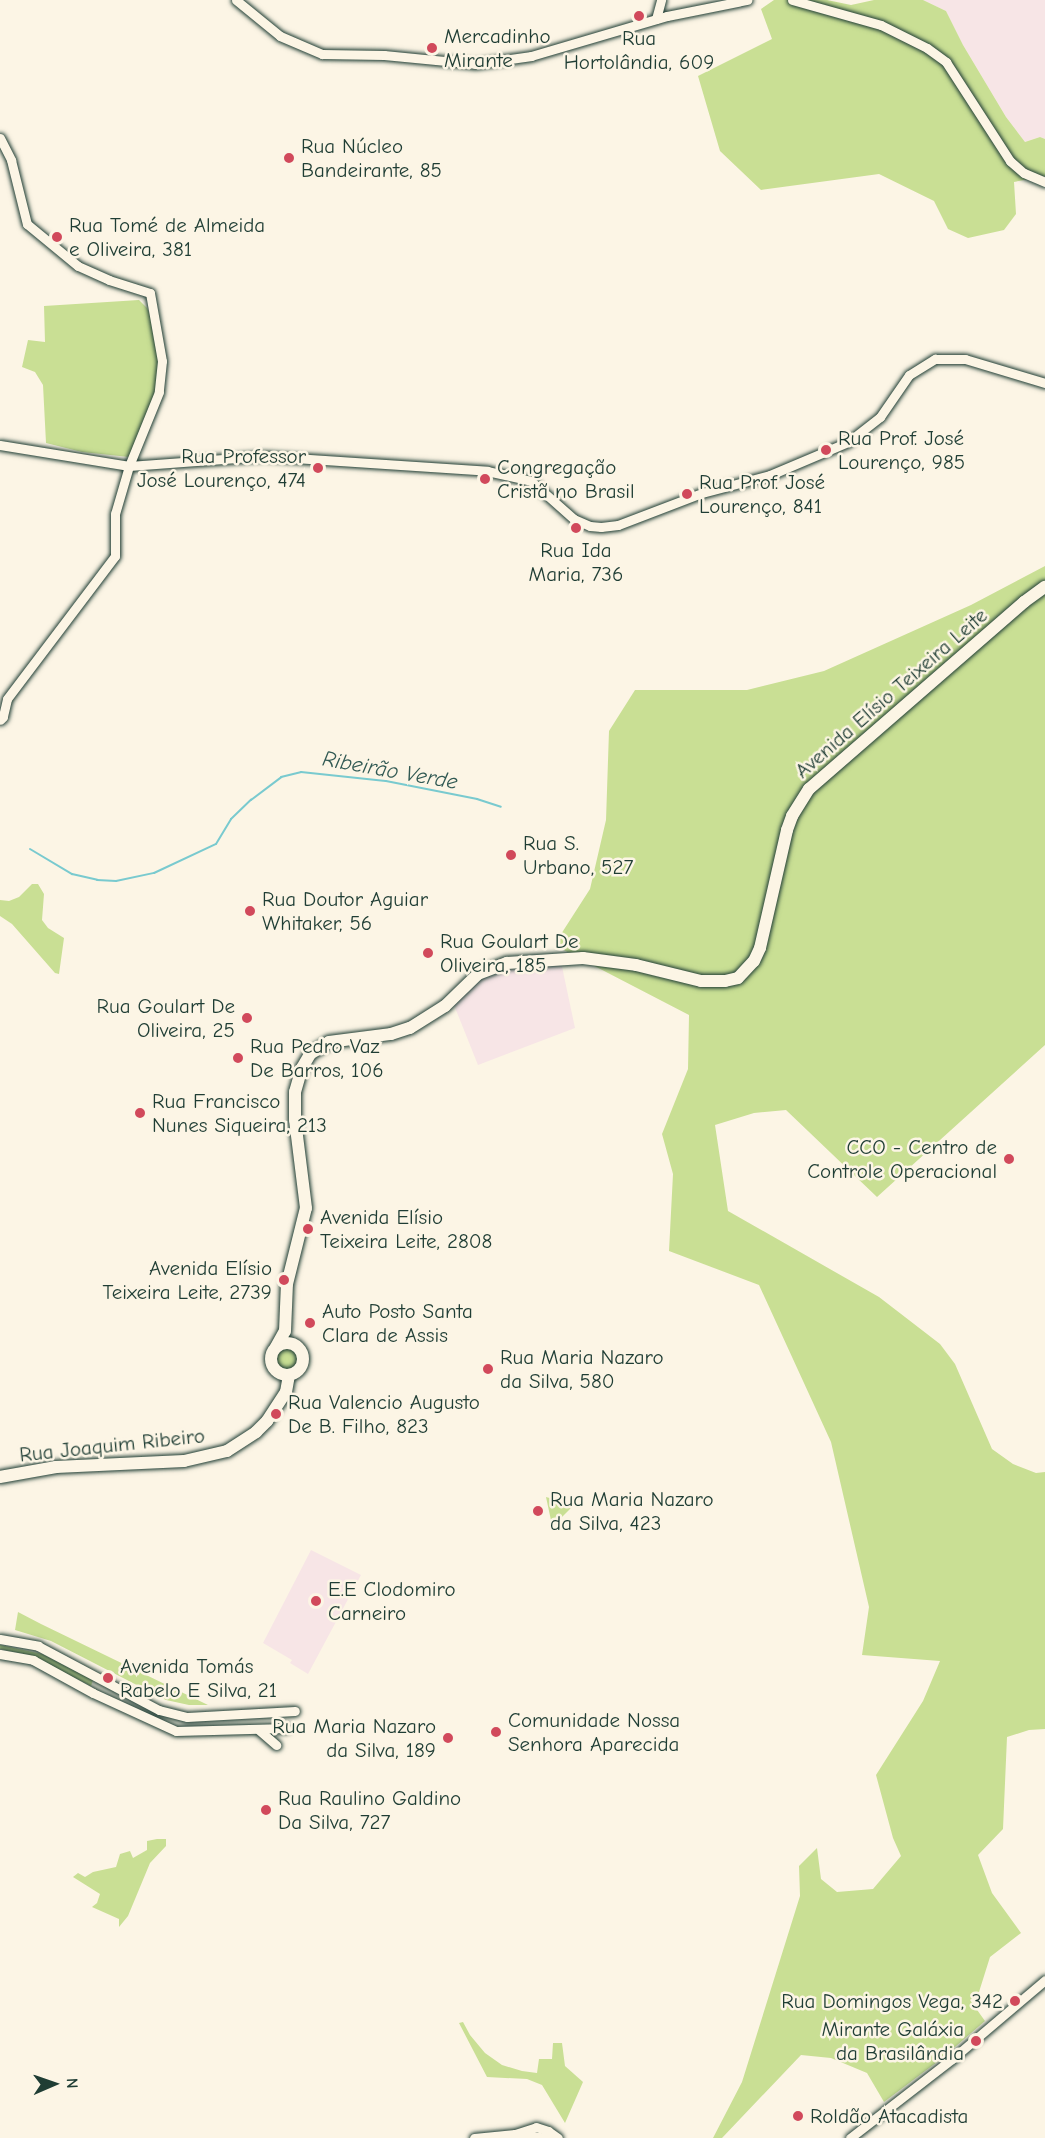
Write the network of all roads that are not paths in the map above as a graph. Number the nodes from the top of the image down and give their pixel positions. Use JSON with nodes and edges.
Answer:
{"nodes":[{"id":1,"x":236,"y":0,"type":"edge"},
{"id":2,"x":661,"y":0,"type":"edge"},
{"id":3,"x":747,"y":0,"type":"edge"},
{"id":4,"x":792,"y":0,"type":"edge"},
{"id":5,"x":656,"y":19,"type":"junction"},
{"id":6,"x":0,"y":138,"type":"edge"},
{"id":7,"x":1045,"y":182,"type":"edge"},
{"id":8,"x":1045,"y":383,"type":"edge"},
{"id":9,"x":0,"y":445,"type":"edge"},
{"id":10,"x":129,"y":466,"type":"junction"},
{"id":11,"x":1045,"y":587,"type":"edge"},
{"id":12,"x":2,"y":719,"type":"edge"},
{"id":13,"x":287,"y":1309,"type":"junction"},
{"id":14,"x":291,"y":1344,"type":"junction"},
{"id":15,"x":276,"y":1347,"type":"junction"},
{"id":16,"x":283,"y":1374,"type":"junction"},
{"id":17,"x":0,"y":1477,"type":"edge"},
{"id":18,"x":0,"y":1639,"type":"edge"},
{"id":19,"x":0,"y":1654,"type":"edge"},
{"id":20,"x":101,"y":1679,"type":"junction"},
{"id":21,"x":93,"y":1693,"type":"junction"},
{"id":22,"x":295,"y":1711,"type":"dead end"},
{"id":23,"x":286,"y":1728,"type":"dead end"},
{"id":24,"x":259,"y":1730,"type":"junction"},
{"id":25,"x":276,"y":1745,"type":"dead end"},
{"id":26,"x":1045,"y":1980,"type":"edge"},
{"id":27,"x":515,"y":2134,"type":"junction"},
{"id":28,"x":474,"y":2138,"type":"edge"},
{"id":29,"x":546,"y":2138,"type":"edge"},
{"id":30,"x":558,"y":2138,"type":"edge"},
{"id":31,"x":850,"y":2138,"type":"edge"}],
"edges":[{"from":1,"to":5,"type":"street"},
{"from":2,"to":5,"type":"street"},
{"from":3,"to":5,"type":"street"},
{"from":4,"to":7,"type":"street"},
{"from":6,"to":10,"type":"street"},
{"from":8,"to":10,"type":"street"},
{"from":9,"to":10,"type":"street"},
{"from":10,"to":12,"type":"street"},
{"from":11,"to":13,"type":"main road","name":"Avenida Elísio Teixeira Leite"},
{"from":13,"to":14,"type":"main road","name":"Avenida Elísio Teixeira Leite"},
{"from":13,"to":15,"type":"main road","name":"Avenida Elísio Teixeira Leite"},
{"from":14,"to":15,"type":"main road"},
{"from":14,"to":16,"type":"main road"},
{"from":15,"to":16,"type":"main road"},
{"from":16,"to":17,"type":"main road","name":"Rua Joaquim Ribeiro"},
{"from":18,"to":20,"type":"street"},
{"from":19,"to":21,"type":"street"},
{"from":20,"to":21,"type":"street"},
{"from":20,"to":22,"type":"street"},
{"from":21,"to":24,"type":"street"},
{"from":23,"to":24,"type":"street"},
{"from":24,"to":25,"type":"street"},
{"from":26,"to":31,"type":"street"},
{"from":27,"to":28,"type":"street"},
{"from":27,"to":29,"type":"street"},
{"from":27,"to":30,"type":"street"}]}
